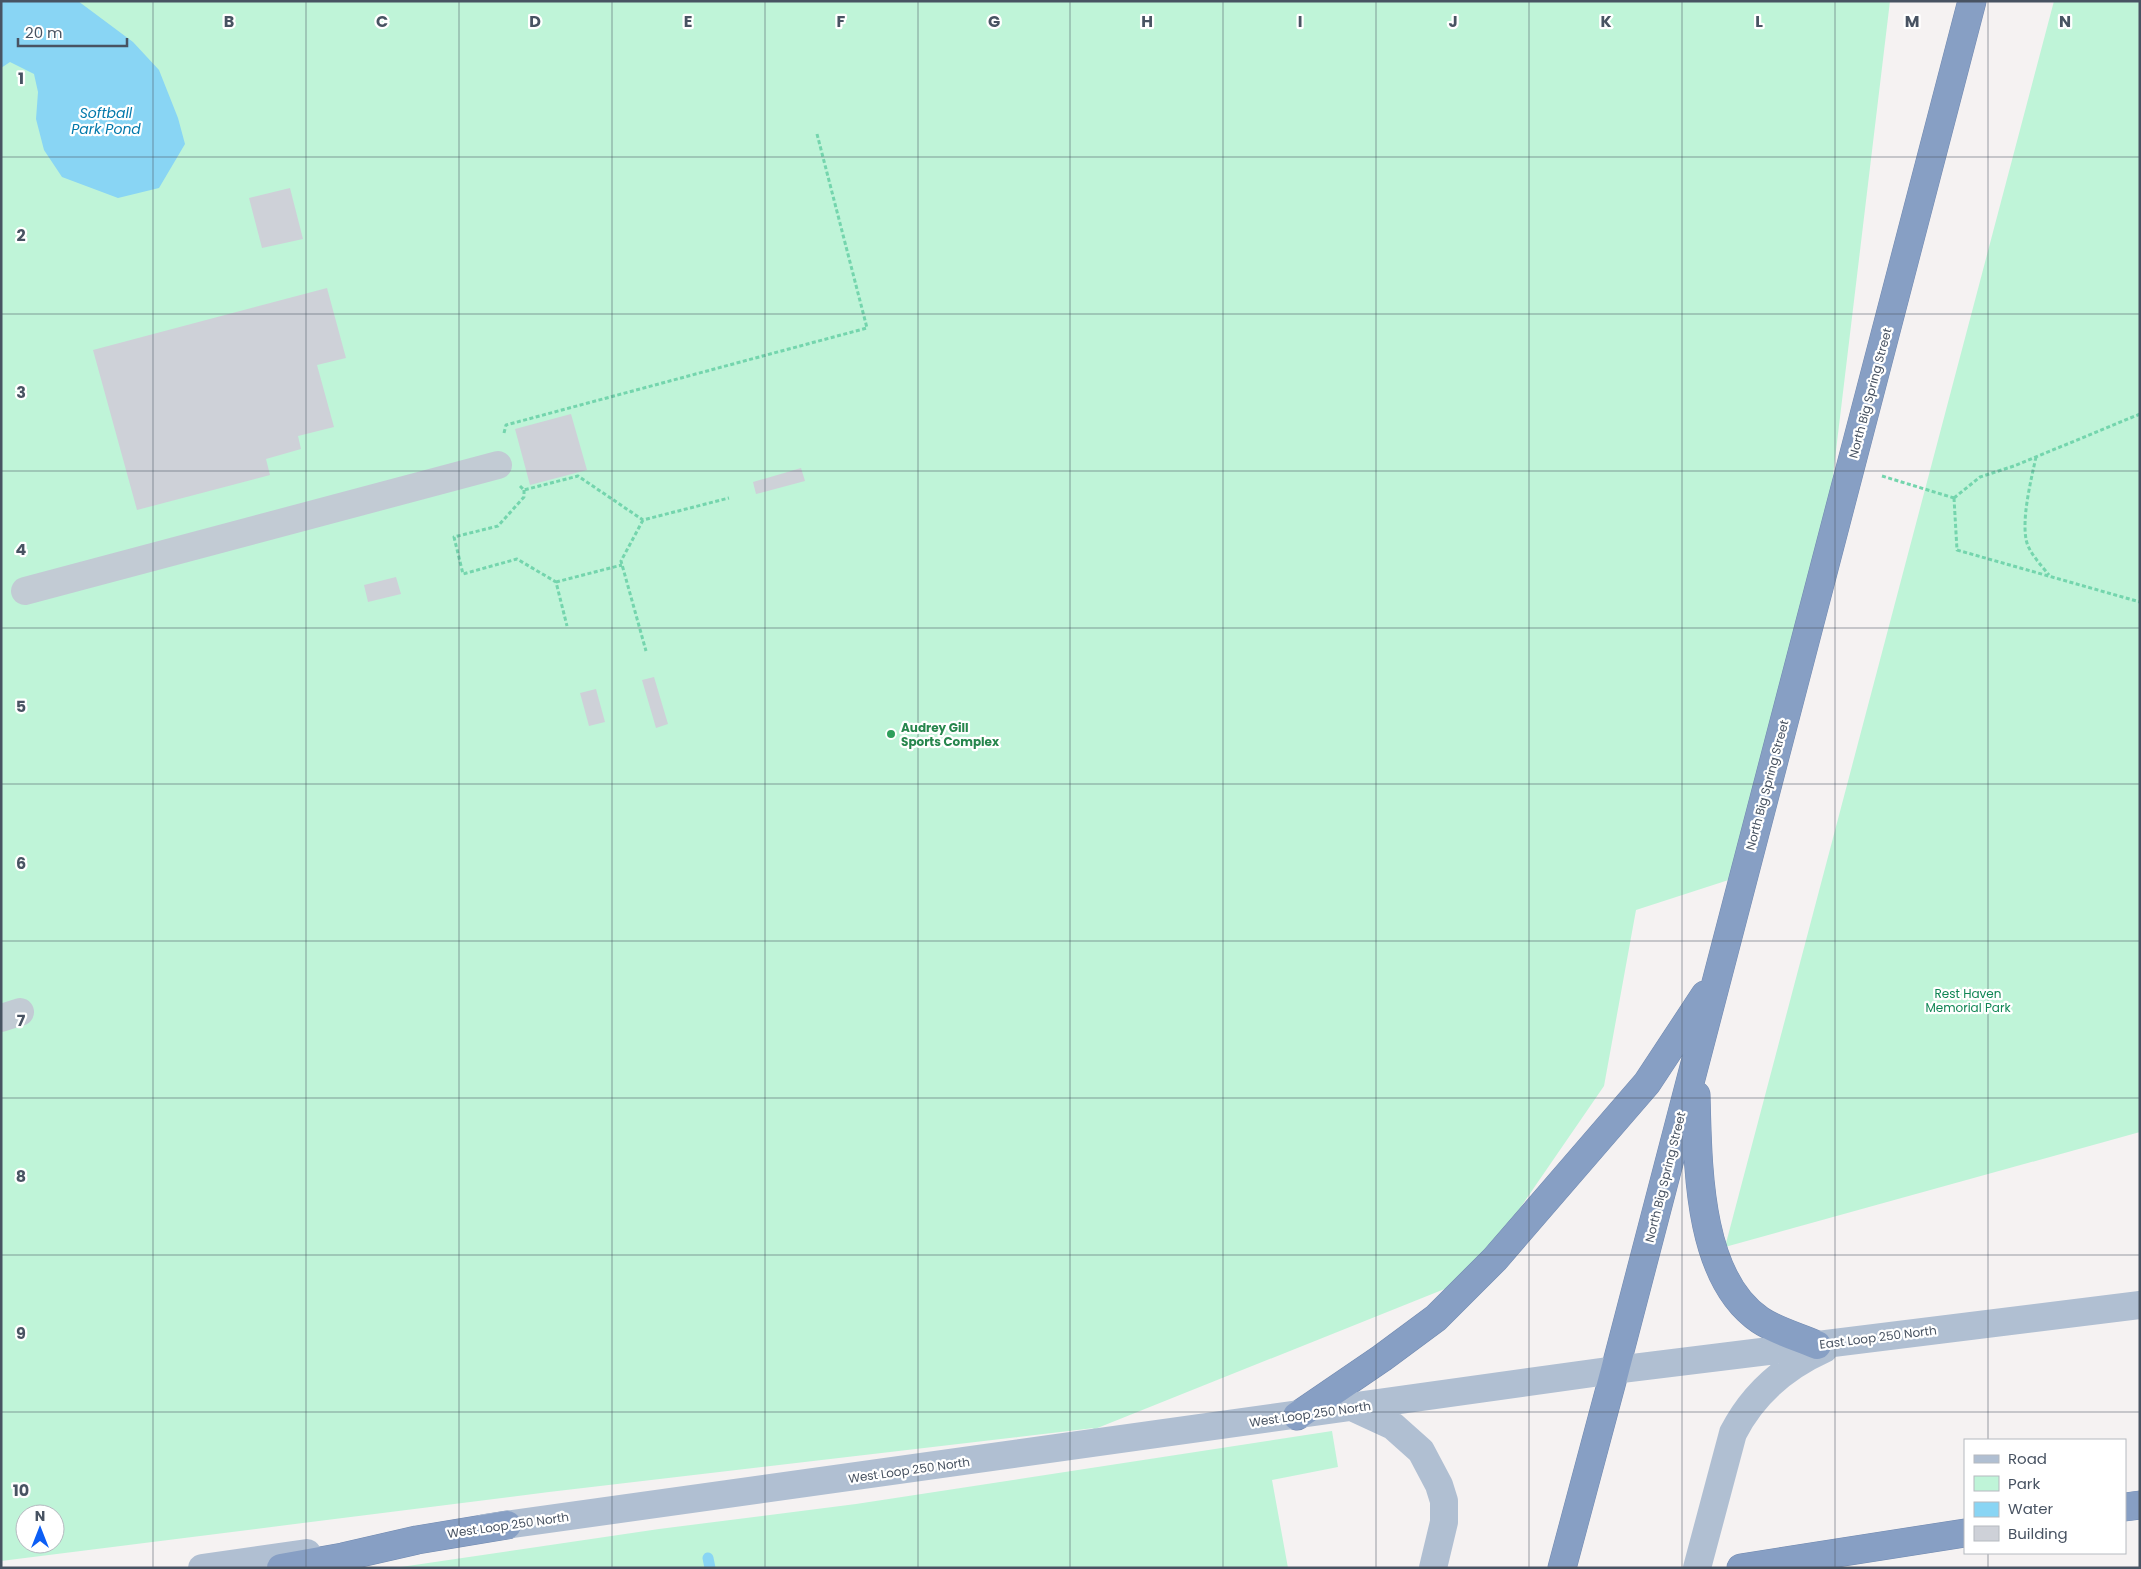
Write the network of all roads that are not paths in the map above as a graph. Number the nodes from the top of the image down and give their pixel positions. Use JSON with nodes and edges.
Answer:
{"nodes":[{"id":1,"x":1972,"y":1,"type":"edge"},
{"id":2,"x":498,"y":465,"type":"road end"},
{"id":3,"x":25,"y":591,"type":"dead end"},
{"id":4,"x":1717,"y":977,"type":"junction"},
{"id":5,"x":1694,"y":1065,"type":"junction"},
{"id":6,"x":2140,"y":1305,"type":"edge"},
{"id":7,"x":1829,"y":1343,"type":"junction"},
{"id":8,"x":1616,"y":1370,"type":"junction"},
{"id":9,"x":1354,"y":1408,"type":"junction"},
{"id":10,"x":1297,"y":1416,"type":"junction"},
{"id":11,"x":2140,"y":1505,"type":"edge"},
{"id":12,"x":2126,"y":1507,"type":"edge"},
{"id":13,"x":507,"y":1525,"type":"junction"},
{"id":14,"x":1964,"y":1533,"type":"edge"},
{"id":15,"x":202,"y":1568,"type":"edge"},
{"id":16,"x":281,"y":1568,"type":"edge"},
{"id":17,"x":1433,"y":1568,"type":"edge"},
{"id":18,"x":1562,"y":1568,"type":"edge"},
{"id":19,"x":1697,"y":1568,"type":"edge"},
{"id":20,"x":1741,"y":1568,"type":"edge"}],
"edges":[{"from":1,"to":4,"type":"highway","name":"North Big Spring Street"},
{"from":2,"to":3,"type":"lane"},
{"from":4,"to":5,"type":"highway","name":"North Big Spring Street"},
{"from":4,"to":10,"type":"highway"},
{"from":5,"to":7,"type":"highway"},
{"from":5,"to":8,"type":"highway","name":"North Big Spring Street"},
{"from":6,"to":7,"type":"main road","name":"East Loop 250 North"},
{"from":7,"to":8,"type":"main road","name":"East Loop 250 North"},
{"from":7,"to":19,"type":"main road"},
{"from":8,"to":9,"type":"main road","name":"West Loop 250 North"},
{"from":8,"to":18,"type":"highway","name":"North Big Spring Street"},
{"from":9,"to":10,"type":"main road","name":"West Loop 250 North"},
{"from":9,"to":17,"type":"main road"},
{"from":10,"to":13,"type":"main road","name":"West Loop 250 North"},
{"from":11,"to":12,"type":"highway"},
{"from":13,"to":15,"type":"main road","name":"West Loop 250 North"},
{"from":13,"to":16,"type":"highway"},
{"from":14,"to":20,"type":"highway"}]}
